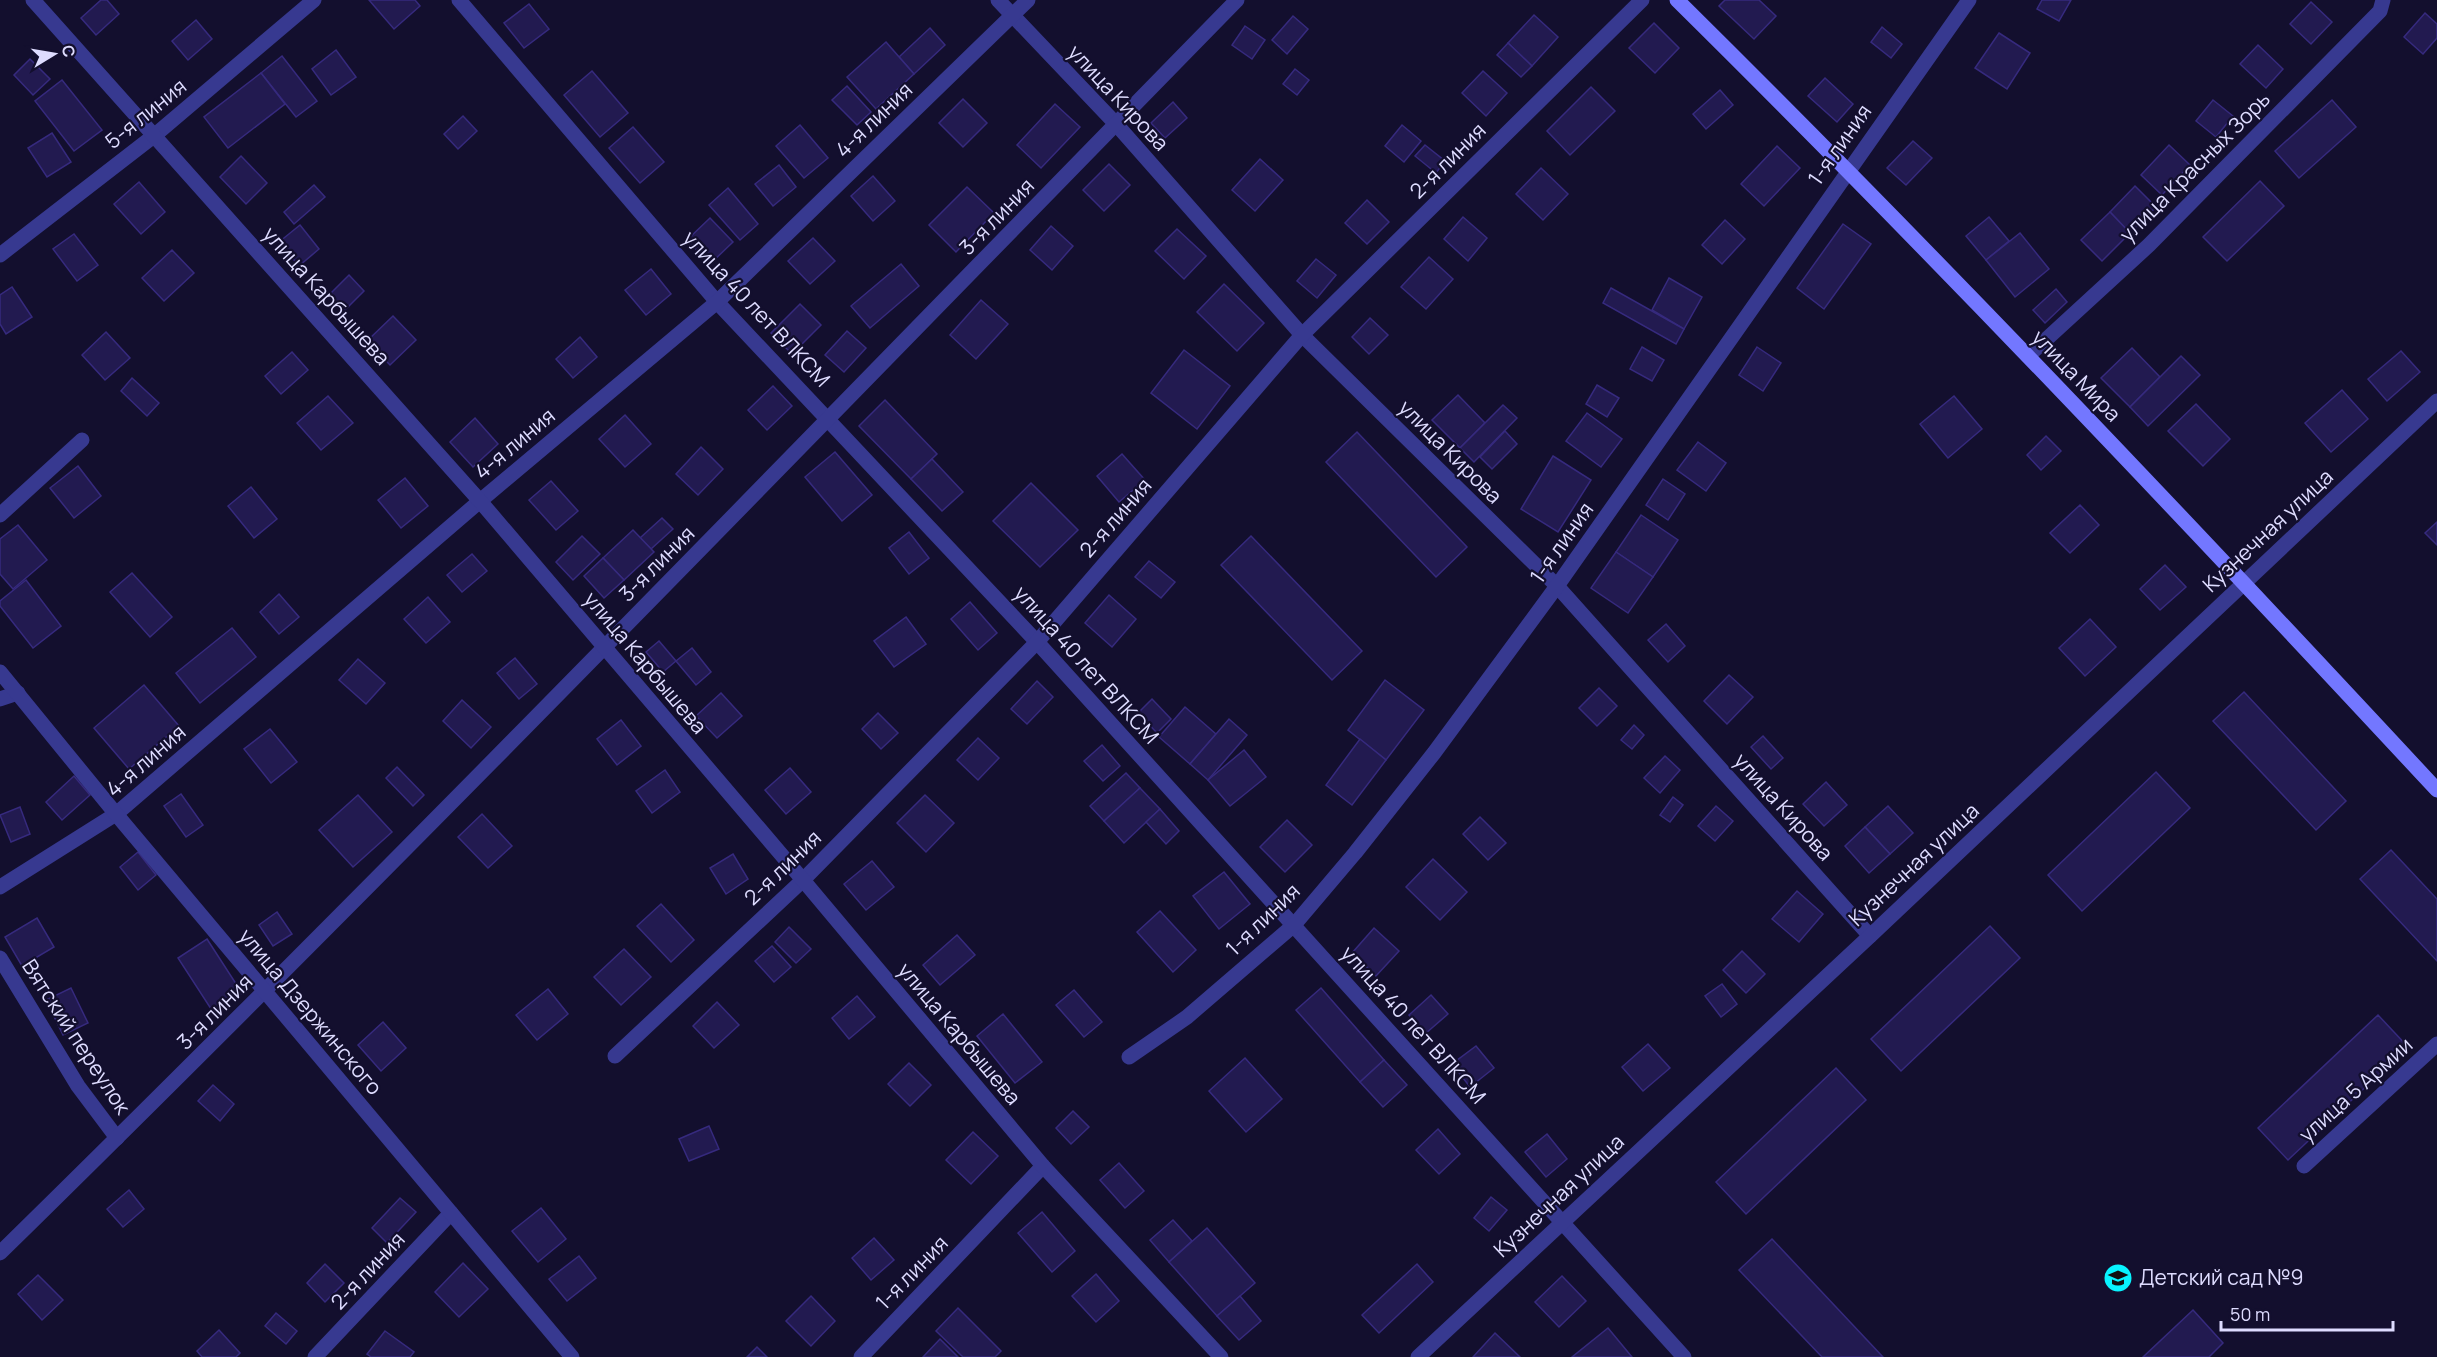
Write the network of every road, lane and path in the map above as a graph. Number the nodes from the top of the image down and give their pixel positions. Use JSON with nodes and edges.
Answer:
{"nodes":[{"id":1,"x":33,"y":0,"type":"edge"},
{"id":2,"x":314,"y":0,"type":"edge"},
{"id":3,"x":459,"y":0,"type":"edge"},
{"id":4,"x":998,"y":0,"type":"edge"},
{"id":5,"x":1028,"y":0,"type":"edge"},
{"id":6,"x":1237,"y":0,"type":"edge"},
{"id":7,"x":1642,"y":0,"type":"edge"},
{"id":8,"x":1677,"y":0,"type":"edge"},
{"id":9,"x":1969,"y":0,"type":"edge"},
{"id":10,"x":2383,"y":0,"type":"edge"},
{"id":11,"x":1011,"y":15,"type":"junction"},
{"id":12,"x":1116,"y":124,"type":"junction"},
{"id":13,"x":155,"y":135,"type":"junction"},
{"id":14,"x":1849,"y":170,"type":"junction"},
{"id":15,"x":0,"y":255,"type":"edge"},
{"id":16,"x":717,"y":302,"type":"junction"},
{"id":17,"x":1302,"y":335,"type":"junction"},
{"id":18,"x":2028,"y":356,"type":"junction"},
{"id":19,"x":2437,"y":401,"type":"edge"},
{"id":20,"x":830,"y":419,"type":"junction"},
{"id":21,"x":82,"y":440,"type":"dead end"},
{"id":22,"x":480,"y":501,"type":"junction"},
{"id":23,"x":0,"y":515,"type":"edge"},
{"id":24,"x":2244,"y":582,"type":"junction"},
{"id":25,"x":1557,"y":586,"type":"junction"},
{"id":26,"x":1037,"y":642,"type":"junction"},
{"id":27,"x":604,"y":647,"type":"junction"},
{"id":28,"x":0,"y":672,"type":"edge"},
{"id":29,"x":18,"y":693,"type":"junction"},
{"id":30,"x":0,"y":699,"type":"edge"},
{"id":31,"x":2437,"y":790,"type":"edge"},
{"id":32,"x":116,"y":814,"type":"junction"},
{"id":33,"x":803,"y":880,"type":"junction"},
{"id":34,"x":0,"y":886,"type":"edge"},
{"id":35,"x":1294,"y":926,"type":"junction"},
{"id":36,"x":1870,"y":936,"type":"junction"},
{"id":37,"x":0,"y":958,"type":"edge"},
{"id":38,"x":266,"y":992,"type":"junction"},
{"id":39,"x":2437,"y":1044,"type":"edge"},
{"id":40,"x":615,"y":1056,"type":"dead end"},
{"id":41,"x":1129,"y":1057,"type":"dead end"},
{"id":42,"x":117,"y":1138,"type":"junction"},
{"id":43,"x":1042,"y":1166,"type":"junction"},
{"id":44,"x":2304,"y":1166,"type":"dead end"},
{"id":45,"x":451,"y":1213,"type":"junction"},
{"id":46,"x":1563,"y":1221,"type":"junction"},
{"id":47,"x":0,"y":1253,"type":"edge"},
{"id":48,"x":315,"y":1357,"type":"edge"},
{"id":49,"x":572,"y":1357,"type":"edge"},
{"id":50,"x":861,"y":1357,"type":"edge"},
{"id":51,"x":1221,"y":1357,"type":"edge"},
{"id":52,"x":1418,"y":1357,"type":"edge"},
{"id":53,"x":1684,"y":1357,"type":"edge"}],
"edges":[{"from":1,"to":13,"type":"street","name":"улица Карбышева"},
{"from":2,"to":13,"type":"street","name":"5-я линия"},
{"from":3,"to":16,"type":"street","name":"улица 40 лет ВЛКСМ"},
{"from":4,"to":11,"type":"street","name":"улица Кирова"},
{"from":5,"to":11,"type":"street","name":"4-я линия"},
{"from":6,"to":12,"type":"street","name":"3-я линия"},
{"from":7,"to":17,"type":"street","name":"2-я линия"},
{"from":8,"to":14,"type":"main road","name":"улица Мира"},
{"from":9,"to":14,"type":"street","name":"1-я линия"},
{"from":10,"to":18,"type":"street","name":"улица Красных Зорь"},
{"from":11,"to":12,"type":"street","name":"улица Кирова"},
{"from":11,"to":16,"type":"street","name":"4-я линия"},
{"from":12,"to":17,"type":"street","name":"улица Кирова"},
{"from":12,"to":20,"type":"street","name":"3-я линия"},
{"from":13,"to":15,"type":"street","name":"5-я линия"},
{"from":13,"to":22,"type":"street","name":"улица Карбышева"},
{"from":14,"to":18,"type":"main road","name":"улица Мира"},
{"from":14,"to":25,"type":"street","name":"1-я линия"},
{"from":16,"to":20,"type":"street","name":"улица 40 лет ВЛКСМ"},
{"from":16,"to":22,"type":"street","name":"4-я линия"},
{"from":17,"to":25,"type":"street","name":"улица Кирова"},
{"from":17,"to":26,"type":"street","name":"2-я линия"},
{"from":18,"to":24,"type":"main road","name":"улица Мира"},
{"from":19,"to":24,"type":"street","name":"Кузнечная улица"},
{"from":20,"to":26,"type":"street","name":"улица 40 лет ВЛКСМ"},
{"from":20,"to":27,"type":"street","name":"3-я линия"},
{"from":21,"to":23,"type":"street"},
{"from":22,"to":27,"type":"street","name":"улица Карбышева"},
{"from":22,"to":32,"type":"street","name":"4-я линия"},
{"from":24,"to":31,"type":"main road","name":"улица Мира"},
{"from":24,"to":36,"type":"street","name":"Кузнечная улица"},
{"from":25,"to":35,"type":"street","name":"1-я линия"},
{"from":25,"to":36,"type":"street","name":"улица Кирова"},
{"from":26,"to":33,"type":"street","name":"2-я линия"},
{"from":26,"to":35,"type":"street","name":"улица 40 лет ВЛКСМ"},
{"from":27,"to":33,"type":"street","name":"улица Карбышева"},
{"from":27,"to":38,"type":"street","name":"3-я линия"},
{"from":28,"to":29,"type":"street","name":"улица Дзержинского"},
{"from":29,"to":30,"type":"street"},
{"from":29,"to":32,"type":"street","name":"улица Дзержинского"},
{"from":32,"to":34,"type":"street","name":"4-я линия"},
{"from":32,"to":38,"type":"street","name":"улица Дзержинского"},
{"from":33,"to":40,"type":"street","name":"2-я линия"},
{"from":33,"to":43,"type":"street","name":"улица Карбышева"},
{"from":35,"to":41,"type":"street","name":"1-я линия"},
{"from":35,"to":46,"type":"street","name":"улица 40 лет ВЛКСМ"},
{"from":36,"to":46,"type":"street","name":"Кузнечная улица"},
{"from":37,"to":42,"type":"street","name":"Вятский переулок"},
{"from":38,"to":42,"type":"street","name":"3-я линия"},
{"from":38,"to":45,"type":"street","name":"улица Дзержинского"},
{"from":39,"to":44,"type":"street","name":"улица 5 Армии"},
{"from":42,"to":47,"type":"street","name":"3-я линия"},
{"from":43,"to":50,"type":"street","name":"1-я линия"},
{"from":43,"to":51,"type":"street","name":"улица Карбышева"},
{"from":45,"to":48,"type":"street","name":"2-я линия"},
{"from":45,"to":49,"type":"street","name":"улица Дзержинского"},
{"from":46,"to":52,"type":"street","name":"Кузнечная улица"},
{"from":46,"to":53,"type":"street","name":"улица 40 лет ВЛКСМ"}]}
